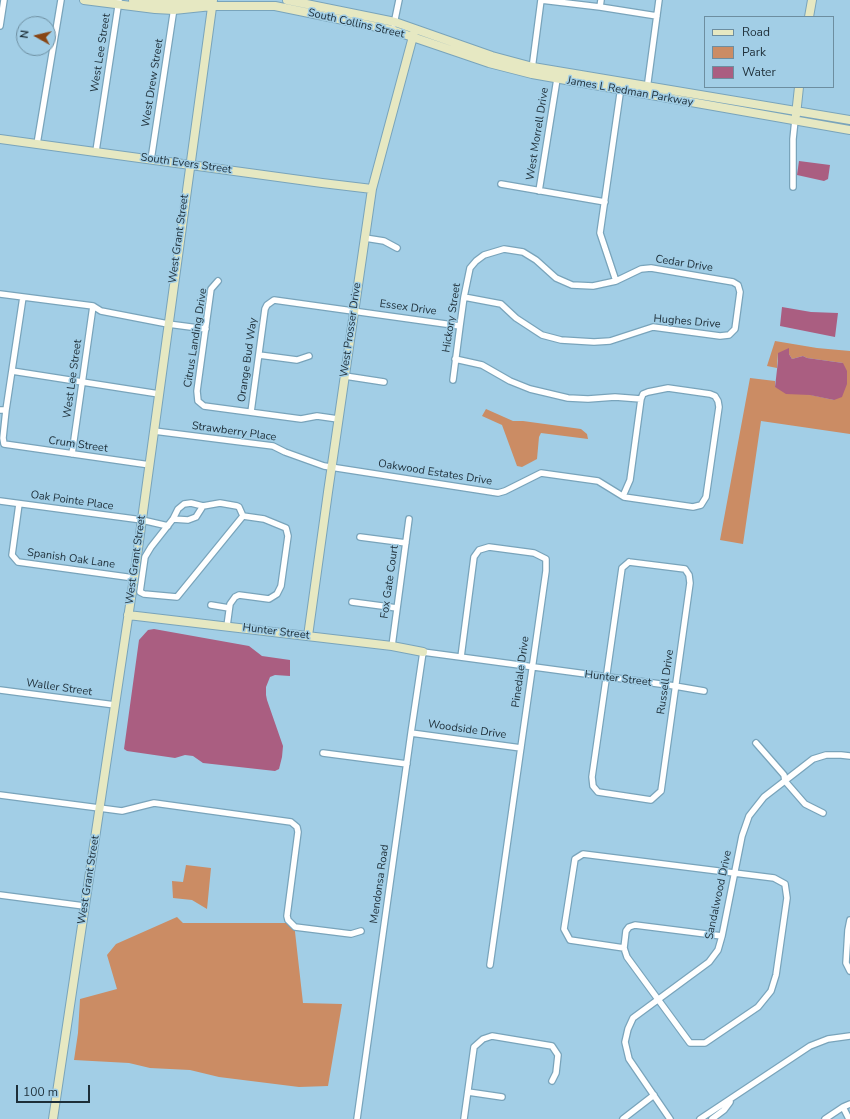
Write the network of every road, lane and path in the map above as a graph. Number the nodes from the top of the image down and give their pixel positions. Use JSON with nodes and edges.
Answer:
{"nodes":[{"id":1,"x":4,"y":0,"type":"edge"},
{"id":2,"x":61,"y":0,"type":"edge"},
{"id":3,"x":84,"y":0,"type":"edge"},
{"id":4,"x":133,"y":0,"type":"edge"},
{"id":5,"x":242,"y":0,"type":"edge"},
{"id":6,"x":287,"y":0,"type":"edge"},
{"id":7,"x":399,"y":0,"type":"edge"},
{"id":8,"x":541,"y":0,"type":"edge"},
{"id":9,"x":601,"y":0,"type":"edge"},
{"id":10,"x":660,"y":0,"type":"edge"},
{"id":11,"x":812,"y":0,"type":"edge"},
{"id":12,"x":118,"y":2,"type":"edge"},
{"id":13,"x":211,"y":2,"type":"edge"},
{"id":14,"x":174,"y":4,"type":"edge"},
{"id":15,"x":600,"y":7,"type":"junction"},
{"id":16,"x":657,"y":16,"type":"junction"},
{"id":17,"x":809,"y":16,"type":"edge"},
{"id":18,"x":0,"y":26,"type":"edge"},
{"id":19,"x":394,"y":26,"type":"junction"},
{"id":20,"x":415,"y":33,"type":"junction"},
{"id":21,"x":532,"y":70,"type":"junction"},
{"id":22,"x":594,"y":76,"type":"junction"},
{"id":23,"x":557,"y":79,"type":"junction"},
{"id":24,"x":622,"y":81,"type":"junction"},
{"id":25,"x":648,"y":85,"type":"junction"},
{"id":26,"x":799,"y":88,"type":"edge"},
{"id":27,"x":621,"y":90,"type":"junction"},
{"id":28,"x":696,"y":93,"type":"junction"},
{"id":29,"x":646,"y":95,"type":"junction"},
{"id":30,"x":660,"y":97,"type":"junction"},
{"id":31,"x":724,"y":98,"type":"junction"},
{"id":32,"x":674,"y":100,"type":"junction"},
{"id":33,"x":725,"y":108,"type":"junction"},
{"id":34,"x":796,"y":111,"type":"junction"},
{"id":35,"x":795,"y":120,"type":"junction"},
{"id":36,"x":850,"y":120,"type":"edge"},
{"id":37,"x":850,"y":130,"type":"edge"},
{"id":38,"x":0,"y":139,"type":"edge"},
{"id":39,"x":38,"y":144,"type":"junction"},
{"id":40,"x":96,"y":151,"type":"junction"},
{"id":41,"x":151,"y":160,"type":"junction"},
{"id":42,"x":189,"y":165,"type":"junction"},
{"id":43,"x":501,"y":184,"type":"dead end"},
{"id":44,"x":793,"y":186,"type":"dead end"},
{"id":45,"x":372,"y":189,"type":"junction"},
{"id":46,"x":539,"y":192,"type":"junction"},
{"id":47,"x":605,"y":202,"type":"junction"},
{"id":48,"x":365,"y":238,"type":"junction"},
{"id":49,"x":397,"y":248,"type":"dead end"},
{"id":50,"x":476,"y":261,"type":"joint"},
{"id":51,"x":218,"y":280,"type":"dead end"},
{"id":52,"x":616,"y":281,"type":"junction"},
{"id":53,"x":0,"y":294,"type":"edge"},
{"id":54,"x":23,"y":297,"type":"junction"},
{"id":55,"x":464,"y":297,"type":"junction"},
{"id":56,"x":93,"y":306,"type":"junction"},
{"id":57,"x":354,"y":310,"type":"junction"},
{"id":58,"x":168,"y":324,"type":"junction"},
{"id":59,"x":460,"y":326,"type":"junction"},
{"id":60,"x":206,"y":329,"type":"junction"},
{"id":61,"x":729,"y":335,"type":"joint"},
{"id":62,"x":259,"y":356,"type":"junction"},
{"id":63,"x":310,"y":356,"type":"dead end"},
{"id":64,"x":455,"y":359,"type":"junction"},
{"id":65,"x":12,"y":371,"type":"junction"},
{"id":66,"x":345,"y":376,"type":"junction"},
{"id":67,"x":453,"y":380,"type":"dead end"},
{"id":68,"x":82,"y":382,"type":"junction"},
{"id":69,"x":384,"y":382,"type":"dead end"},
{"id":70,"x":159,"y":394,"type":"junction"},
{"id":71,"x":641,"y":399,"type":"junction"},
{"id":72,"x":0,"y":410,"type":"edge"},
{"id":73,"x":6,"y":410,"type":"junction"},
{"id":74,"x":252,"y":412,"type":"junction"},
{"id":75,"x":338,"y":419,"type":"junction"},
{"id":76,"x":154,"y":431,"type":"junction"},
{"id":77,"x":72,"y":454,"type":"junction"},
{"id":78,"x":150,"y":465,"type":"junction"},
{"id":79,"x":331,"y":468,"type":"junction"},
{"id":80,"x":623,"y":496,"type":"junction"},
{"id":81,"x":0,"y":501,"type":"edge"},
{"id":82,"x":19,"y":504,"type":"junction"},
{"id":83,"x":203,"y":506,"type":"junction"},
{"id":84,"x":243,"y":516,"type":"junction"},
{"id":85,"x":173,"y":519,"type":"junction"},
{"id":86,"x":409,"y":519,"type":"dead end"},
{"id":87,"x":142,"y":520,"type":"junction"},
{"id":88,"x":168,"y":526,"type":"junction"},
{"id":89,"x":360,"y":536,"type":"dead end"},
{"id":90,"x":406,"y":543,"type":"junction"},
{"id":91,"x":134,"y":578,"type":"junction"},
{"id":92,"x":352,"y":602,"type":"dead end"},
{"id":93,"x":211,"y":605,"type":"dead end"},
{"id":94,"x":229,"y":608,"type":"junction"},
{"id":95,"x":397,"y":608,"type":"junction"},
{"id":96,"x":128,"y":615,"type":"junction"},
{"id":97,"x":227,"y":626,"type":"junction"},
{"id":98,"x":308,"y":636,"type":"junction"},
{"id":99,"x":392,"y":646,"type":"junction"},
{"id":100,"x":423,"y":652,"type":"junction"},
{"id":101,"x":461,"y":657,"type":"junction"},
{"id":102,"x":532,"y":668,"type":"junction"},
{"id":103,"x":605,"y":677,"type":"junction"},
{"id":104,"x":675,"y":686,"type":"junction"},
{"id":105,"x":0,"y":690,"type":"edge"},
{"id":106,"x":704,"y":691,"type":"dead end"},
{"id":107,"x":115,"y":705,"type":"junction"},
{"id":108,"x":411,"y":733,"type":"junction"},
{"id":109,"x":756,"y":743,"type":"dead end"},
{"id":110,"x":521,"y":748,"type":"junction"},
{"id":111,"x":323,"y":753,"type":"dead end"},
{"id":112,"x":850,"y":756,"type":"edge"},
{"id":113,"x":407,"y":764,"type":"junction"},
{"id":114,"x":785,"y":782,"type":"junction"},
{"id":115,"x":0,"y":795,"type":"edge"},
{"id":116,"x":100,"y":808,"type":"junction"},
{"id":117,"x":823,"y":813,"type":"dead end"},
{"id":118,"x":734,"y":872,"type":"junction"},
{"id":119,"x":0,"y":895,"type":"edge"},
{"id":120,"x":84,"y":906,"type":"junction"},
{"id":121,"x":850,"y":920,"type":"edge"},
{"id":122,"x":361,"y":931,"type":"dead end"},
{"id":123,"x":722,"y":936,"type":"junction"},
{"id":124,"x":624,"y":948,"type":"junction"},
{"id":125,"x":490,"y":965,"type":"dead end"},
{"id":126,"x":850,"y":971,"type":"edge"},
{"id":127,"x":658,"y":999,"type":"junction"},
{"id":128,"x":850,"y":1036,"type":"edge"},
{"id":129,"x":552,"y":1081,"type":"dead end"},
{"id":130,"x":468,"y":1092,"type":"junction"},
{"id":131,"x":654,"y":1095,"type":"junction"},
{"id":132,"x":502,"y":1097,"type":"dead end"},
{"id":133,"x":733,"y":1098,"type":"junction"},
{"id":134,"x":850,"y":1104,"type":"edge"},
{"id":135,"x":843,"y":1107,"type":"junction"},
{"id":136,"x":53,"y":1119,"type":"edge"},
{"id":137,"x":357,"y":1119,"type":"edge"},
{"id":138,"x":464,"y":1119,"type":"edge"},
{"id":139,"x":623,"y":1119,"type":"edge"},
{"id":140,"x":670,"y":1119,"type":"edge"},
{"id":141,"x":700,"y":1119,"type":"edge"},
{"id":142,"x":712,"y":1119,"type":"edge"},
{"id":143,"x":825,"y":1119,"type":"edge"},
{"id":144,"x":849,"y":1119,"type":"edge"}],
"edges":[{"from":1,"to":18,"type":"street"},
{"from":2,"to":39,"type":"street"},
{"from":3,"to":12,"type":"street","name":"South Collins Street"},
{"from":4,"to":14,"type":"street","name":"South Collins Street"},
{"from":5,"to":13,"type":"street"},
{"from":6,"to":19,"type":"street","name":"South Collins Street"},
{"from":7,"to":19,"type":"street"},
{"from":8,"to":15,"type":"street"},
{"from":8,"to":21,"type":"street"},
{"from":9,"to":15,"type":"street"},
{"from":10,"to":16,"type":"street"},
{"from":11,"to":17,"type":"street"},
{"from":12,"to":14,"type":"street","name":"South Collins Street"},
{"from":12,"to":40,"type":"street","name":"West Lee Street"},
{"from":13,"to":14,"type":"street","name":"South Collins Street"},
{"from":13,"to":19,"type":"street","name":"South Collins Street"},
{"from":13,"to":42,"type":"street","name":"West Grant Street"},
{"from":14,"to":41,"type":"street","name":"West Drew Street"},
{"from":15,"to":16,"type":"street"},
{"from":16,"to":25,"type":"street"},
{"from":19,"to":20,"type":"street","name":"South Collins Street"},
{"from":20,"to":21,"type":"street","name":"James L Redman Parkway"},
{"from":20,"to":21,"type":"street"},
{"from":20,"to":45,"type":"street","name":"West Prosser Drive"},
{"from":21,"to":22,"type":"street","name":"James L Redman Parkway"},
{"from":21,"to":23,"type":"street","name":"James L Redman Parkway"},
{"from":22,"to":23,"type":"street"},
{"from":22,"to":24,"type":"street","name":"James L Redman Parkway"},
{"from":23,"to":27,"type":"street","name":"James L Redman Parkway"},
{"from":23,"to":46,"type":"street","name":"West Morrell Drive"},
{"from":24,"to":25,"type":"street","name":"James L Redman Parkway"},
{"from":24,"to":27,"type":"street"},
{"from":25,"to":28,"type":"street","name":"James L Redman Parkway"},
{"from":25,"to":29,"type":"street"},
{"from":26,"to":34,"type":"street"},
{"from":27,"to":29,"type":"street","name":"James L Redman Parkway"},
{"from":27,"to":47,"type":"street"},
{"from":28,"to":30,"type":"street"},
{"from":28,"to":31,"type":"street","name":"James L Redman Parkway"},
{"from":29,"to":30,"type":"street","name":"James L Redman Parkway"},
{"from":30,"to":32,"type":"street","name":"James L Redman Parkway"},
{"from":31,"to":32,"type":"street"},
{"from":31,"to":34,"type":"street","name":"James L Redman Parkway"},
{"from":32,"to":33,"type":"street","name":"James L Redman Parkway"},
{"from":33,"to":34,"type":"street"},
{"from":33,"to":35,"type":"street","name":"James L Redman Parkway"},
{"from":34,"to":35,"type":"street"},
{"from":34,"to":36,"type":"street","name":"James L Redman Parkway"},
{"from":35,"to":37,"type":"street","name":"James L Redman Parkway"},
{"from":35,"to":44,"type":"street"},
{"from":38,"to":39,"type":"street","name":"South Evers Street"},
{"from":39,"to":40,"type":"street","name":"South Evers Street"},
{"from":40,"to":41,"type":"street","name":"South Evers Street"},
{"from":41,"to":42,"type":"street","name":"South Evers Street"},
{"from":42,"to":45,"type":"street","name":"South Evers Street"},
{"from":42,"to":58,"type":"street","name":"West Grant Street"},
{"from":43,"to":46,"type":"street"},
{"from":45,"to":48,"type":"street","name":"West Prosser Drive"},
{"from":46,"to":47,"type":"street"},
{"from":47,"to":52,"type":"street"},
{"from":48,"to":49,"type":"street"},
{"from":48,"to":57,"type":"street","name":"West Prosser Drive"},
{"from":50,"to":52,"type":"street","name":"Cedar Drive"},
{"from":50,"to":55,"type":"street","name":"Hickory Street"},
{"from":51,"to":60,"type":"street","name":"Citrus Landing Drive"},
{"from":52,"to":61,"type":"street","name":"Cedar Drive"},
{"from":53,"to":54,"type":"street"},
{"from":54,"to":56,"type":"street"},
{"from":54,"to":65,"type":"street"},
{"from":55,"to":59,"type":"street","name":"Hickory Street"},
{"from":55,"to":61,"type":"street","name":"Hughes Drive"},
{"from":56,"to":58,"type":"street"},
{"from":56,"to":68,"type":"street","name":"West Lee Street"},
{"from":57,"to":59,"type":"street","name":"Essex Drive"},
{"from":57,"to":62,"type":"street","name":"Orange Bud Way"},
{"from":57,"to":66,"type":"street","name":"West Prosser Drive"},
{"from":58,"to":60,"type":"street"},
{"from":58,"to":70,"type":"street","name":"West Grant Street"},
{"from":59,"to":64,"type":"street","name":"Hickory Street"},
{"from":60,"to":74,"type":"street","name":"Citrus Landing Drive"},
{"from":62,"to":63,"type":"street"},
{"from":62,"to":74,"type":"street","name":"Orange Bud Way"},
{"from":64,"to":67,"type":"street","name":"Hickory Street"},
{"from":64,"to":71,"type":"street"},
{"from":65,"to":68,"type":"street"},
{"from":65,"to":73,"type":"street"},
{"from":66,"to":69,"type":"street"},
{"from":66,"to":75,"type":"street","name":"West Prosser Drive"},
{"from":68,"to":70,"type":"street"},
{"from":68,"to":77,"type":"street","name":"West Lee Street"},
{"from":70,"to":76,"type":"street","name":"West Grant Street"},
{"from":71,"to":80,"type":"street"},
{"from":71,"to":80,"type":"street","name":"Oakwood Estates Drive"},
{"from":72,"to":73,"type":"street"},
{"from":73,"to":77,"type":"street","name":"Crum Street"},
{"from":74,"to":75,"type":"street","name":"Citrus Landing Drive"},
{"from":75,"to":79,"type":"street","name":"West Prosser Drive"},
{"from":76,"to":78,"type":"street","name":"West Grant Street"},
{"from":76,"to":79,"type":"street","name":"Strawberry Place"},
{"from":77,"to":78,"type":"street","name":"Crum Street"},
{"from":78,"to":87,"type":"street","name":"West Grant Street"},
{"from":79,"to":80,"type":"street","name":"Oakwood Estates Drive"},
{"from":79,"to":98,"type":"street","name":"West Prosser Drive"},
{"from":81,"to":82,"type":"street","name":"Oak Pointe Place"},
{"from":82,"to":87,"type":"street","name":"Oak Pointe Place"},
{"from":82,"to":91,"type":"street","name":"Spanish Oak Lane"},
{"from":83,"to":84,"type":"street"},
{"from":83,"to":85,"type":"street"},
{"from":83,"to":85,"type":"street"},
{"from":84,"to":88,"type":"street"},
{"from":84,"to":94,"type":"street"},
{"from":85,"to":88,"type":"street"},
{"from":86,"to":90,"type":"street","name":"Fox Gate Court"},
{"from":87,"to":88,"type":"street","name":"Oak Pointe Place"},
{"from":87,"to":91,"type":"street","name":"West Grant Street"},
{"from":89,"to":90,"type":"street"},
{"from":90,"to":95,"type":"street","name":"Fox Gate Court"},
{"from":91,"to":96,"type":"street","name":"West Grant Street"},
{"from":92,"to":95,"type":"street"},
{"from":93,"to":94,"type":"street"},
{"from":94,"to":97,"type":"street"},
{"from":95,"to":99,"type":"street","name":"Fox Gate Court"},
{"from":96,"to":97,"type":"street","name":"Hunter Street"},
{"from":96,"to":107,"type":"street","name":"West Grant Street"},
{"from":97,"to":98,"type":"street","name":"Hunter Street"},
{"from":98,"to":99,"type":"street","name":"Hunter Street"},
{"from":99,"to":100,"type":"street","name":"Hunter Street"},
{"from":100,"to":101,"type":"street","name":"Hunter Street"},
{"from":100,"to":108,"type":"street","name":"Mendonsa Road"},
{"from":101,"to":102,"type":"street","name":"Hunter Street"},
{"from":101,"to":102,"type":"street","name":"Pinedale Drive"},
{"from":102,"to":103,"type":"street","name":"Hunter Street"},
{"from":102,"to":110,"type":"street","name":"Pinedale Drive"},
{"from":103,"to":104,"type":"street","name":"Hunter Street"},
{"from":103,"to":104,"type":"street","name":"Russell Drive"},
{"from":103,"to":104,"type":"street","name":"Russell Drive"},
{"from":104,"to":106,"type":"street","name":"Hunter Street"},
{"from":105,"to":107,"type":"street","name":"Waller Street"},
{"from":107,"to":116,"type":"street","name":"West Grant Street"},
{"from":108,"to":110,"type":"street","name":"Woodside Drive"},
{"from":108,"to":113,"type":"street","name":"Mendonsa Road"},
{"from":109,"to":114,"type":"street"},
{"from":110,"to":125,"type":"street","name":"Pinedale Drive"},
{"from":111,"to":113,"type":"street"},
{"from":112,"to":114,"type":"street","name":"Sandalwood Drive"},
{"from":113,"to":137,"type":"street","name":"Mendonsa Road"},
{"from":114,"to":117,"type":"street"},
{"from":114,"to":118,"type":"street","name":"Sandalwood Drive"},
{"from":115,"to":116,"type":"street"},
{"from":116,"to":120,"type":"street","name":"West Grant Street"},
{"from":116,"to":122,"type":"street"},
{"from":118,"to":123,"type":"street","name":"Sandalwood Drive"},
{"from":118,"to":124,"type":"street"},
{"from":118,"to":127,"type":"street"},
{"from":119,"to":120,"type":"street"},
{"from":120,"to":136,"type":"street","name":"West Grant Street"},
{"from":121,"to":126,"type":"street"},
{"from":123,"to":124,"type":"street"},
{"from":123,"to":127,"type":"street","name":"Sandalwood Drive"},
{"from":124,"to":127,"type":"street"},
{"from":127,"to":131,"type":"street","name":"Sandalwood Drive"},
{"from":128,"to":133,"type":"street"},
{"from":129,"to":130,"type":"street"},
{"from":130,"to":132,"type":"street"},
{"from":130,"to":138,"type":"street"},
{"from":131,"to":139,"type":"street"},
{"from":131,"to":140,"type":"street","name":"Sandalwood Drive"},
{"from":133,"to":141,"type":"street"},
{"from":133,"to":142,"type":"street"},
{"from":134,"to":135,"type":"street"},
{"from":135,"to":143,"type":"street"},
{"from":135,"to":144,"type":"street"}]}
